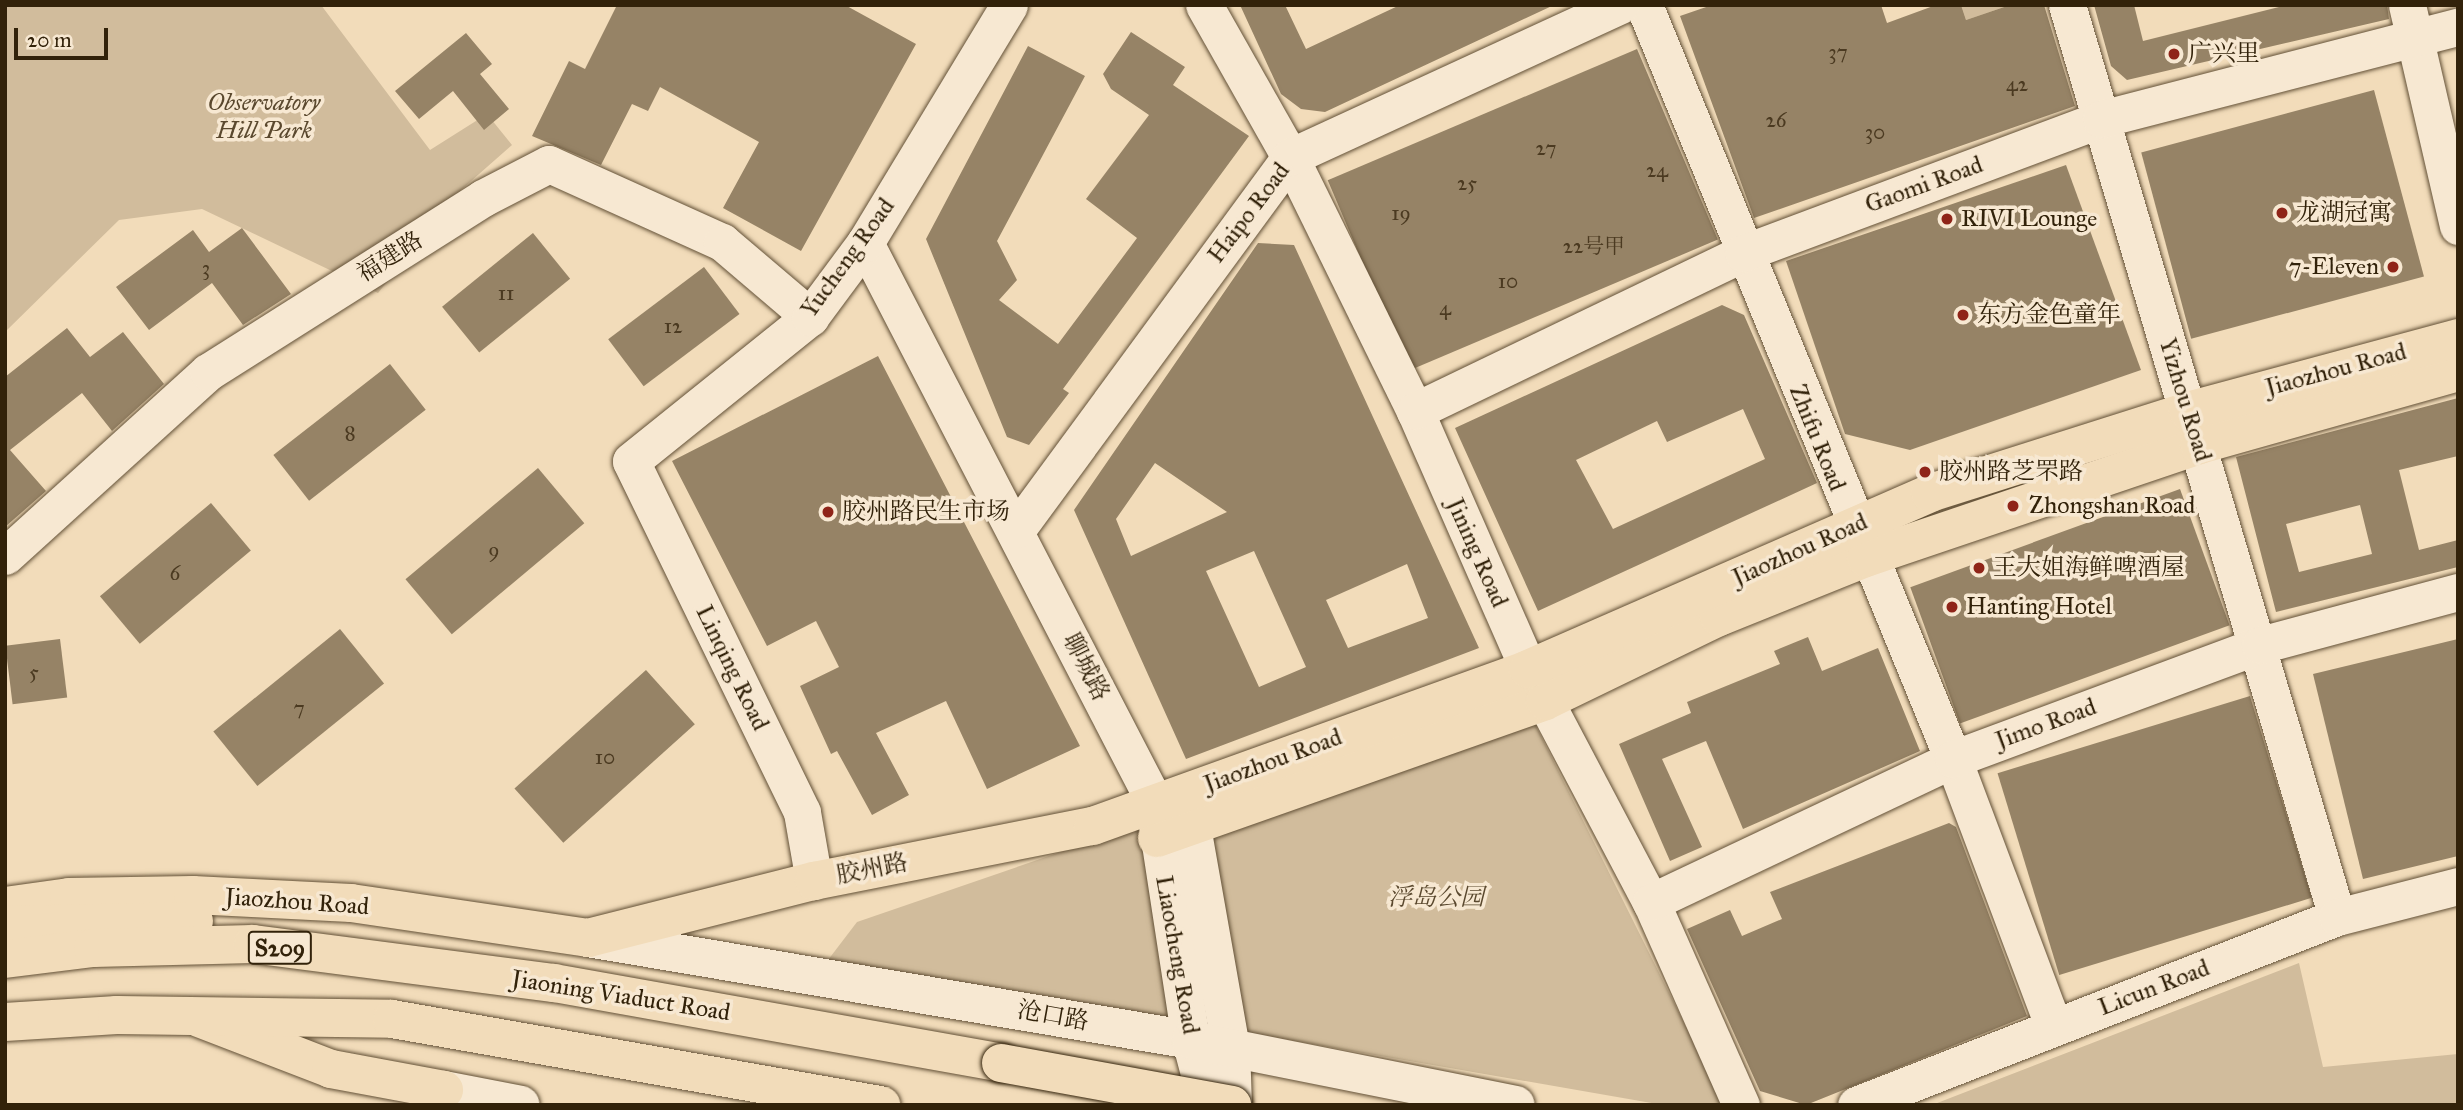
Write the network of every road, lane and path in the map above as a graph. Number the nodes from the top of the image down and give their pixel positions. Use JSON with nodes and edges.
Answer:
{"nodes":[{"id":1,"x":1009,"y":5,"type":"edge"},
{"id":2,"x":1204,"y":5,"type":"edge"},
{"id":3,"x":1621,"y":5,"type":"edge"},
{"id":4,"x":1644,"y":5,"type":"edge"},
{"id":5,"x":2067,"y":5,"type":"edge"},
{"id":6,"x":2410,"y":21,"type":"edge"},
{"id":7,"x":2458,"y":27,"type":"edge"},
{"id":8,"x":2101,"y":119,"type":"junction"},
{"id":9,"x":1290,"y":156,"type":"junction"},
{"id":10,"x":2458,"y":226,"type":"edge"},
{"id":11,"x":865,"y":243,"type":"junction"},
{"id":12,"x":1743,"y":253,"type":"junction"},
{"id":13,"x":810,"y":317,"type":"junction"},
{"id":14,"x":2458,"y":338,"type":"edge"},
{"id":15,"x":2458,"y":372,"type":"edge"},
{"id":16,"x":1415,"y":411,"type":"junction"},
{"id":17,"x":2193,"y":428,"type":"junction"},
{"id":18,"x":631,"y":461,"type":"joint"},
{"id":19,"x":1017,"y":529,"type":"junction"},
{"id":20,"x":1859,"y":542,"type":"junction"},
{"id":21,"x":5,"y":556,"type":"edge"},
{"id":22,"x":2458,"y":592,"type":"edge"},
{"id":23,"x":2260,"y":645,"type":"junction"},
{"id":24,"x":1536,"y":685,"type":"junction"},
{"id":25,"x":1953,"y":758,"type":"junction"},
{"id":26,"x":1156,"y":821,"type":"junction"},
{"id":27,"x":1192,"y":827,"type":"junction"},
{"id":28,"x":814,"y":881,"type":"junction"},
{"id":29,"x":2458,"y":886,"type":"edge"},
{"id":30,"x":1651,"y":902,"type":"junction"},
{"id":31,"x":5,"y":906,"type":"edge"},
{"id":32,"x":2337,"y":918,"type":"junction"},
{"id":33,"x":5,"y":925,"type":"edge"},
{"id":34,"x":588,"y":938,"type":"junction"},
{"id":35,"x":5,"y":959,"type":"edge"},
{"id":36,"x":554,"y":983,"type":"junction"},
{"id":37,"x":199,"y":1018,"type":"junction"},
{"id":38,"x":23,"y":1020,"type":"edge"},
{"id":39,"x":2054,"y":1027,"type":"junction"},
{"id":40,"x":5,"y":1034,"type":"edge"},
{"id":41,"x":1191,"y":1040,"type":"junction"},
{"id":42,"x":1231,"y":1048,"type":"junction"},
{"id":43,"x":447,"y":1097,"type":"edge"},
{"id":44,"x":521,"y":1105,"type":"edge"},
{"id":45,"x":883,"y":1105,"type":"edge"},
{"id":46,"x":1208,"y":1105,"type":"edge"},
{"id":47,"x":1233,"y":1105,"type":"edge"},
{"id":48,"x":1516,"y":1105,"type":"edge"},
{"id":49,"x":1741,"y":1105,"type":"edge"},
{"id":50,"x":1856,"y":1105,"type":"edge"}],
"edges":[{"from":1,"to":11,"type":"street","name":"Yucheng Road"},
{"from":2,"to":9,"type":"street","name":"Jining Road"},
{"from":3,"to":9,"type":"street","name":"Haipo Road"},
{"from":4,"to":12,"type":"street","name":"Zhifu Road"},
{"from":5,"to":8,"type":"street","name":"Yizhou Road"},
{"from":6,"to":7,"type":"street","name":"Gaomi Road"},
{"from":6,"to":8,"type":"street","name":"Gaomi Road"},
{"from":6,"to":10,"type":"street"},
{"from":8,"to":12,"type":"street","name":"Gaomi Road"},
{"from":8,"to":17,"type":"street","name":"Yizhou Road"},
{"from":9,"to":16,"type":"street","name":"Jining Road"},
{"from":9,"to":19,"type":"street","name":"Haipo Road"},
{"from":11,"to":13,"type":"street","name":"Yucheng Road"},
{"from":11,"to":19,"type":"street","name":"聊城路"},
{"from":12,"to":16,"type":"street","name":"Gaomi Road"},
{"from":12,"to":20,"type":"street","name":"Zhifu Road"},
{"from":13,"to":18,"type":"street","name":"Yucheng Road"},
{"from":13,"to":21,"type":"street","name":"福建路"},
{"from":14,"to":17,"type":"main road","name":"Jiaozhou Road"},
{"from":15,"to":17,"type":"main road","name":"Jiaozhou Road"},
{"from":16,"to":24,"type":"street","name":"Jining Road"},
{"from":17,"to":20,"type":"main road","name":"Jiaozhou Road"},
{"from":17,"to":23,"type":"street","name":"Yizhou Road"},
{"from":18,"to":28,"type":"street","name":"Linqing Road"},
{"from":19,"to":26,"type":"street","name":"聊城路"},
{"from":20,"to":24,"type":"main road","name":"Jiaozhou Road"},
{"from":20,"to":25,"type":"street","name":"Zhifu Road"},
{"from":22,"to":23,"type":"street","name":"Jimo Road"},
{"from":23,"to":25,"type":"street","name":"Jimo Road"},
{"from":23,"to":32,"type":"street","name":"Yizhou Road"},
{"from":24,"to":26,"type":"main road","name":"Jiaozhou Road"},
{"from":24,"to":27,"type":"main road","name":"Jiaozhou Road"},
{"from":24,"to":30,"type":"street","name":"Jining Road"},
{"from":25,"to":30,"type":"street","name":"Jimo Road"},
{"from":25,"to":39,"type":"street","name":"Zhifu Road"},
{"from":26,"to":27,"type":"main road"},
{"from":26,"to":28,"type":"main road","name":"胶州路"},
{"from":26,"to":41,"type":"main road","name":"Liaocheng Road"},
{"from":27,"to":42,"type":"main road"},
{"from":28,"to":34,"type":"main road","name":"胶州路"},
{"from":29,"to":32,"type":"street","name":"Licun Road"},
{"from":30,"to":49,"type":"street","name":"Jining Road"},
{"from":31,"to":34,"type":"main road","name":"Jiaozhou Road"},
{"from":32,"to":39,"type":"street","name":"Licun Road"},
{"from":33,"to":36,"type":"main road"},
{"from":34,"to":41,"type":"main road","name":"沧口路"},
{"from":35,"to":36,"type":"main road","name":"Jiaoning Viaduct Road","number":"S209"},
{"from":36,"to":47,"type":"main road","name":"Jiaoning Viaduct Road","number":"S209","bridge":true},
{"from":37,"to":38,"type":"main road"},
{"from":37,"to":43,"type":"main road"},
{"from":37,"to":45,"type":"main road"},
{"from":38,"to":40,"type":"main road"},
{"from":39,"to":50,"type":"street","name":"Licun Road"},
{"from":41,"to":42,"type":"main road","name":"沧口路"},
{"from":41,"to":46,"type":"main road","name":"Liaocheng Road"},
{"from":42,"to":47,"type":"main road"},
{"from":42,"to":48,"type":"main road","name":"沧口路"},
{"from":43,"to":44,"type":"main road"}]}
